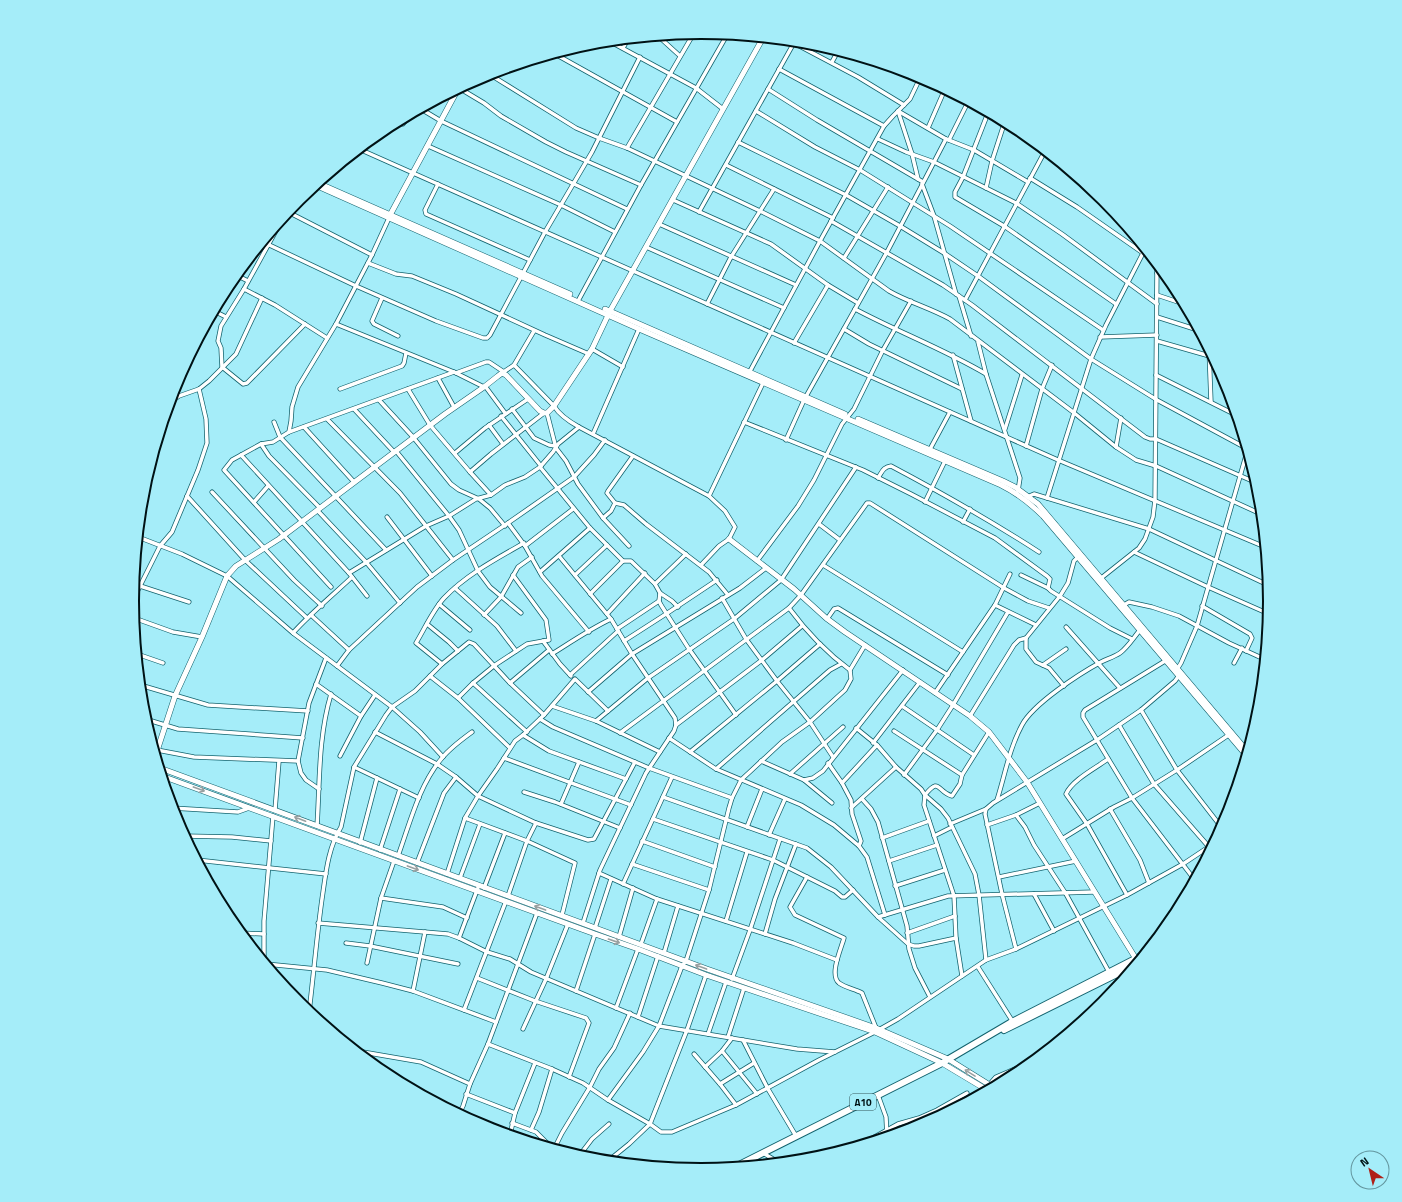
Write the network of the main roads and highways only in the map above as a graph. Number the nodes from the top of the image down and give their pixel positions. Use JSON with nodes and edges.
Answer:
{"nodes":[{"id":1,"x":760,"y":42,"type":"edge"},
{"id":2,"x":454,"y":96,"type":"edge"},
{"id":3,"x":323,"y":185,"type":"edge"},
{"id":4,"x":321,"y":187,"type":"edge"},
{"id":5,"x":390,"y":217,"type":"junction"},
{"id":6,"x":610,"y":313,"type":"junction"},
{"id":7,"x":805,"y":399,"type":"junction"},
{"id":8,"x":928,"y":452,"type":"junction"},
{"id":9,"x":1018,"y":492,"type":"junction"},
{"id":10,"x":1026,"y":498,"type":"junction"},
{"id":11,"x":729,"y":539,"type":"road end"},
{"id":12,"x":1100,"y":580,"type":"junction"},
{"id":13,"x":1178,"y":673,"type":"junction"},
{"id":14,"x":1230,"y":734,"type":"junction"},
{"id":15,"x":158,"y":746,"type":"edge"},
{"id":16,"x":1244,"y":748,"type":"edge"},
{"id":17,"x":1243,"y":751,"type":"edge"},
{"id":18,"x":165,"y":770,"type":"edge"},
{"id":19,"x":168,"y":778,"type":"edge"},
{"id":20,"x":478,"y":888,"type":"junction"},
{"id":21,"x":507,"y":899,"type":"junction"},
{"id":22,"x":640,"y":947,"type":"junction"},
{"id":23,"x":1136,"y":958,"type":"edge"},
{"id":24,"x":1134,"y":959,"type":"edge"},
{"id":25,"x":1126,"y":970,"type":"edge"},
{"id":26,"x":877,"y":1030,"type":"junction"},
{"id":27,"x":988,"y":1037,"type":"junction"},
{"id":28,"x":945,"y":1061,"type":"junction"},
{"id":29,"x":987,"y":1085,"type":"edge"},
{"id":30,"x":747,"y":1161,"type":"edge"}],
"edges":[{"from":1,"to":6,"type":"main road"},
{"from":2,"to":5,"type":"main road"},
{"from":3,"to":5,"type":"main road"},
{"from":4,"to":5,"type":"main road"},
{"from":5,"to":6,"type":"main road"},
{"from":6,"to":7,"type":"main road"},
{"from":6,"to":7,"type":"main road"},
{"from":6,"to":15,"type":"main road"},
{"from":7,"to":8,"type":"main road"},
{"from":8,"to":9,"type":"main road"},
{"from":8,"to":9,"type":"main road"},
{"from":9,"to":10,"type":"main road"},
{"from":10,"to":12,"type":"main road"},
{"from":10,"to":12,"type":"main road"},
{"from":11,"to":23,"type":"main road"},
{"from":12,"to":13,"type":"main road"},
{"from":12,"to":13,"type":"main road"},
{"from":13,"to":14,"type":"main road"},
{"from":14,"to":16,"type":"main road"},
{"from":14,"to":17,"type":"main road"},
{"from":20,"to":18,"type":"main road","one_way":true},
{"from":19,"to":20,"type":"main road","one_way":true},
{"from":20,"to":21,"type":"main road"},
{"from":20,"to":21,"type":"main road"},
{"from":21,"to":22,"type":"main road","one_way":true},
{"from":22,"to":21,"type":"main road","one_way":true},
{"from":26,"to":22,"type":"main road","one_way":true},
{"from":22,"to":26,"type":"main road"},
{"from":24,"to":27,"type":"highway","number":"A10"},
{"from":25,"to":27,"type":"highway","number":"A10"},
{"from":26,"to":28,"type":"main road"},
{"from":27,"to":28,"type":"highway","number":"A10"},
{"from":28,"to":29,"type":"main road"},
{"from":28,"to":30,"type":"highway","number":"A10"}]}
